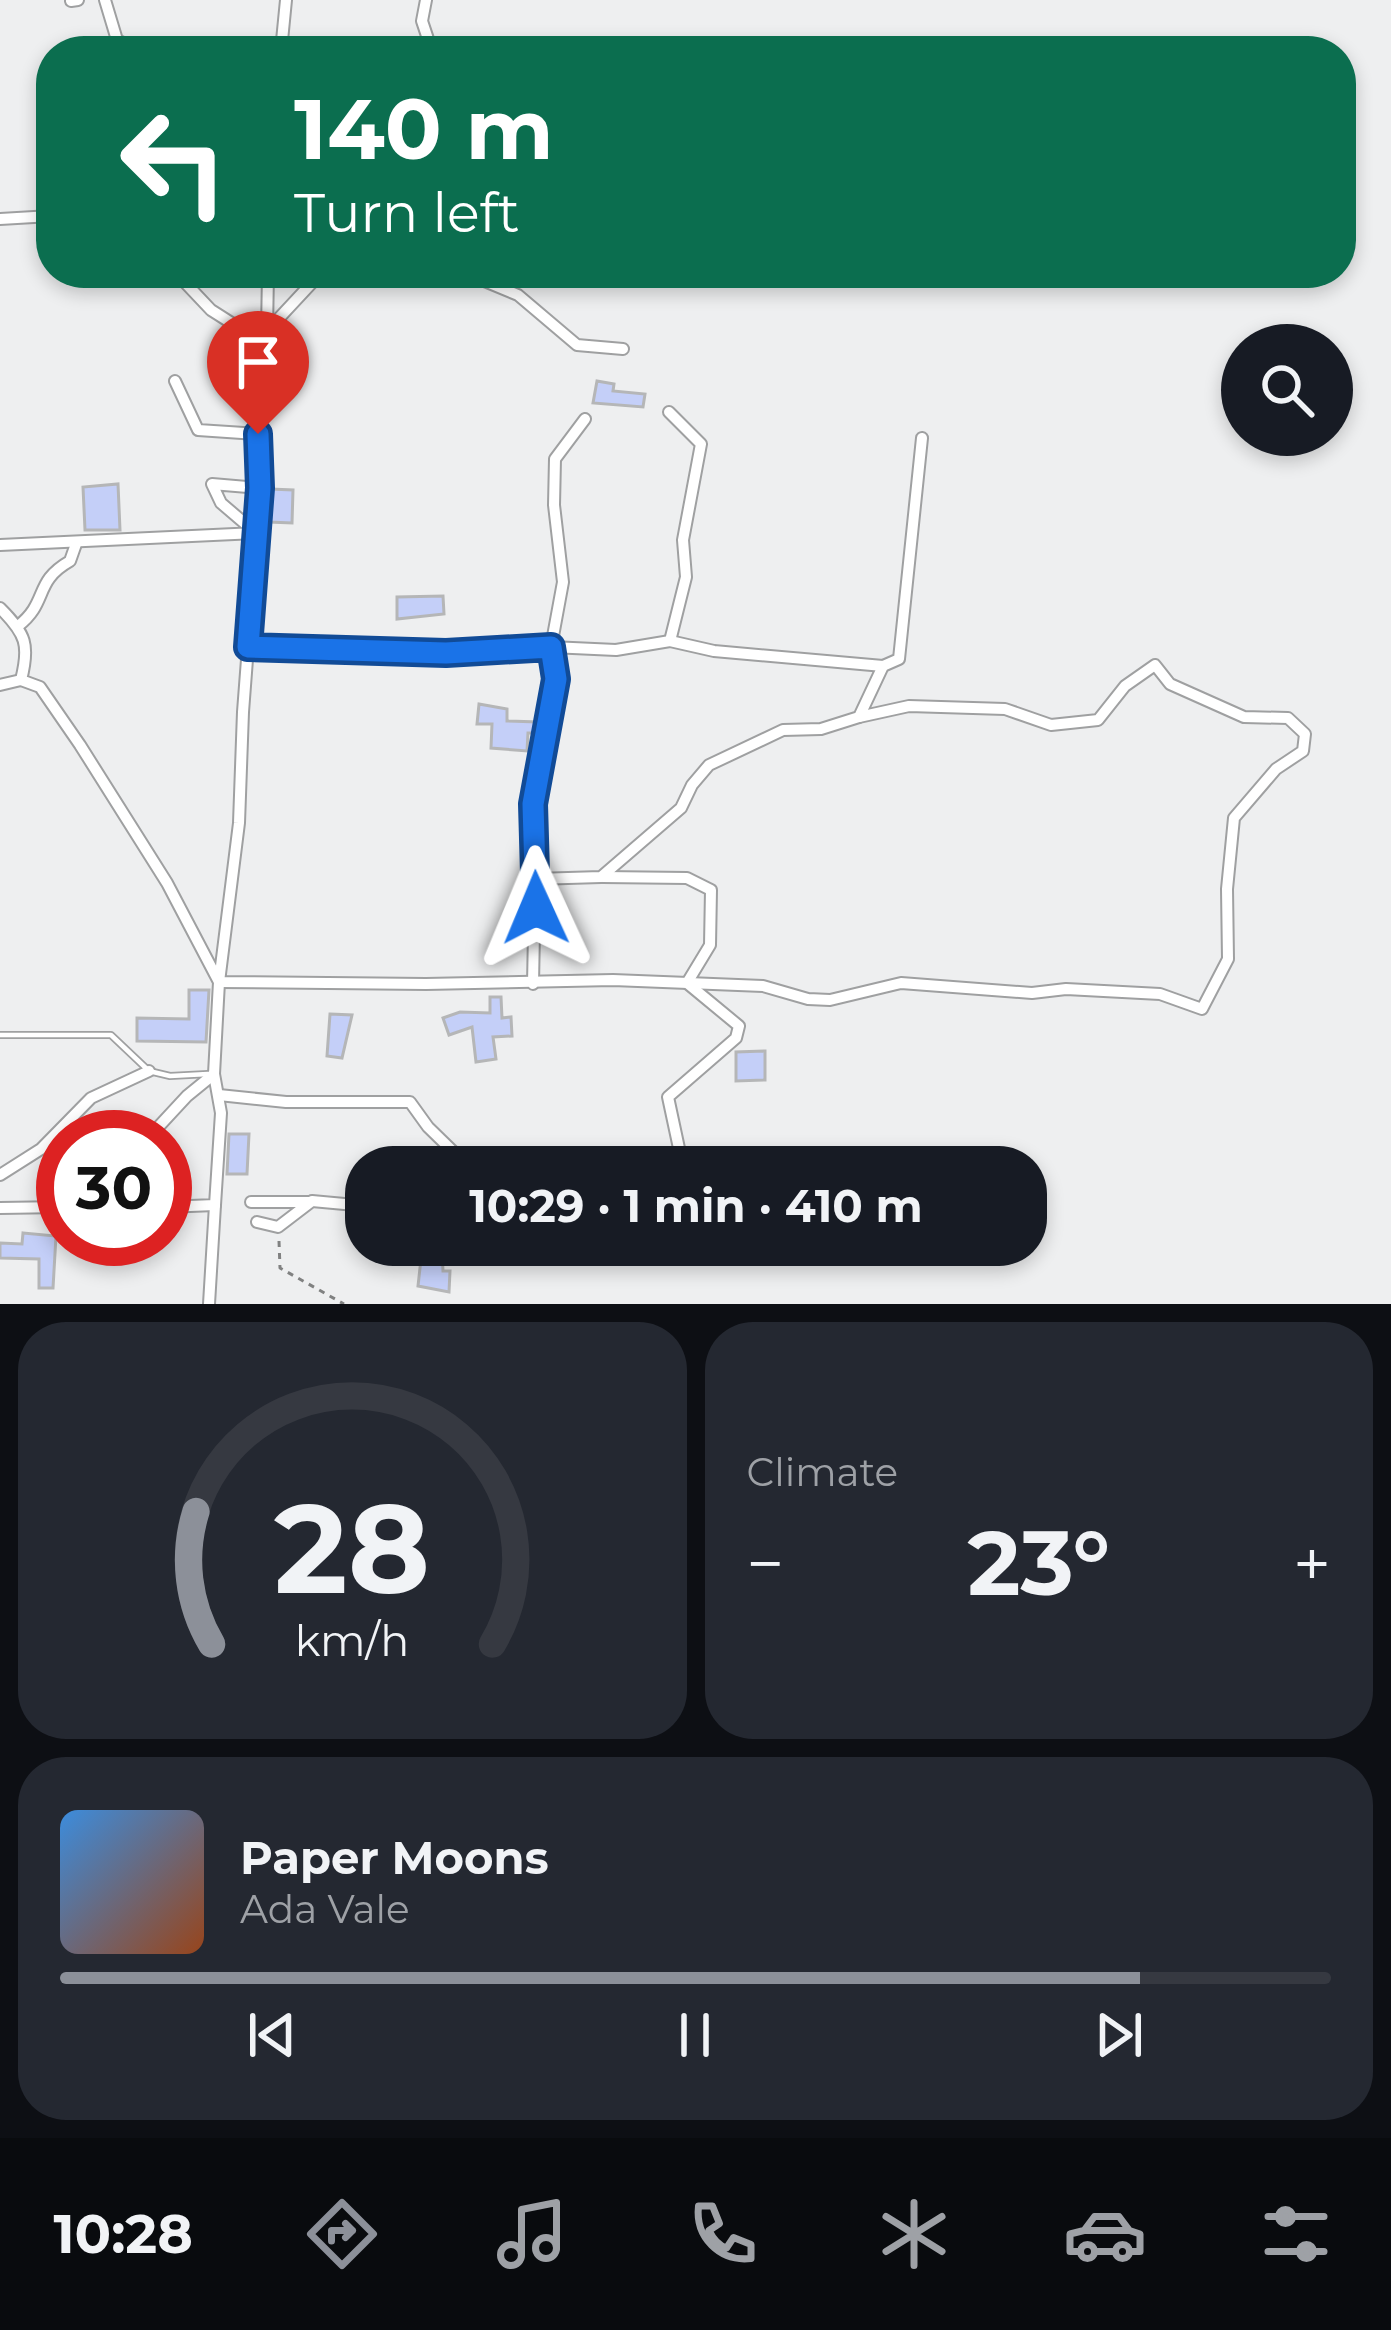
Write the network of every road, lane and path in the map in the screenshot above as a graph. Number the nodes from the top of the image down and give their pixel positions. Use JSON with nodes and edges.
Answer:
{"nodes":[{"id":1,"x":105,"y":0,"type":"edge"},
{"id":2,"x":286,"y":0,"type":"edge"},
{"id":3,"x":426,"y":0,"type":"edge"},
{"id":4,"x":116,"y":36,"type":"edge"},
{"id":5,"x":282,"y":36,"type":"edge"},
{"id":6,"x":427,"y":36,"type":"edge"},
{"id":7,"x":36,"y":217,"type":"edge"},
{"id":8,"x":0,"y":219,"type":"edge"},
{"id":9,"x":191,"y":288,"type":"edge"},
{"id":10,"x":267,"y":288,"type":"edge"},
{"id":11,"x":308,"y":288,"type":"edge"},
{"id":12,"x":501,"y":288,"type":"edge"},
{"id":13,"x":266,"y":331,"type":"junction"},
{"id":14,"x":266,"y":345,"type":"junction"},
{"id":15,"x":623,"y":349,"type":"dead end"},
{"id":16,"x":175,"y":381,"type":"dead end"},
{"id":17,"x":669,"y":412,"type":"dead end"},
{"id":18,"x":584,"y":418,"type":"dead end"},
{"id":19,"x":258,"y":434,"type":"junction"},
{"id":20,"x":922,"y":438,"type":"dead end"},
{"id":21,"x":260,"y":488,"type":"junction"},
{"id":22,"x":256,"y":532,"type":"junction"},
{"id":23,"x":0,"y":544,"type":"edge"},
{"id":24,"x":76,"y":544,"type":"junction"},
{"id":25,"x":0,"y":608,"type":"edge"},
{"id":26,"x":18,"y":626,"type":"junction"},
{"id":27,"x":670,"y":641,"type":"junction"},
{"id":28,"x":248,"y":647,"type":"junction"},
{"id":29,"x":551,"y":647,"type":"junction"},
{"id":30,"x":883,"y":666,"type":"junction"},
{"id":31,"x":21,"y":680,"type":"junction"},
{"id":32,"x":0,"y":685,"type":"edge"},
{"id":33,"x":859,"y":717,"type":"junction"},
{"id":34,"x":602,"y":877,"type":"junction"},
{"id":35,"x":535,"y":879,"type":"junction"},
{"id":36,"x":220,"y":982,"type":"junction"},
{"id":37,"x":533,"y":983,"type":"junction"},
{"id":38,"x":687,"y":983,"type":"junction"},
{"id":39,"x":0,"y":1035,"type":"edge"},
{"id":40,"x":149,"y":1071,"type":"junction"},
{"id":41,"x":214,"y":1074,"type":"junction"},
{"id":42,"x":219,"y":1094,"type":"junction"},
{"id":43,"x":174,"y":1110,"type":"edge"},
{"id":44,"x":447,"y":1146,"type":"edge"},
{"id":45,"x":678,"y":1146,"type":"edge"},
{"id":46,"x":0,"y":1175,"type":"edge"},
{"id":47,"x":251,"y":1202,"type":"dead end"},
{"id":48,"x":312,"y":1202,"type":"junction"},
{"id":49,"x":345,"y":1204,"type":"edge"},
{"id":50,"x":215,"y":1205,"type":"junction"},
{"id":51,"x":192,"y":1206,"type":"edge"},
{"id":52,"x":36,"y":1207,"type":"edge"},
{"id":53,"x":0,"y":1208,"type":"edge"},
{"id":54,"x":257,"y":1222,"type":"dead end"},
{"id":55,"x":278,"y":1227,"type":"junction"},
{"id":56,"x":208,"y":1304,"type":"edge"},
{"id":57,"x":344,"y":1304,"type":"edge"}],
"edges":[{"from":1,"to":4,"type":"street"},
{"from":2,"to":5,"type":"street"},
{"from":3,"to":6,"type":"street"},
{"from":7,"to":8,"type":"street"},
{"from":9,"to":14,"type":"street"},
{"from":10,"to":13,"type":"street"},
{"from":11,"to":13,"type":"street"},
{"from":12,"to":15,"type":"street"},
{"from":13,"to":14,"type":"street"},
{"from":14,"to":19,"type":"street"},
{"from":16,"to":19,"type":"street"},
{"from":17,"to":27,"type":"street"},
{"from":18,"to":29,"type":"street"},
{"from":19,"to":21,"type":"street"},
{"from":20,"to":30,"type":"street"},
{"from":21,"to":22,"type":"street"},
{"from":21,"to":22,"type":"street"},
{"from":22,"to":24,"type":"street"},
{"from":22,"to":28,"type":"street"},
{"from":23,"to":24,"type":"street"},
{"from":24,"to":26,"type":"street"},
{"from":25,"to":26,"type":"street"},
{"from":26,"to":31,"type":"street"},
{"from":27,"to":29,"type":"street"},
{"from":27,"to":30,"type":"street"},
{"from":28,"to":29,"type":"street"},
{"from":28,"to":36,"type":"street"},
{"from":29,"to":35,"type":"street"},
{"from":30,"to":33,"type":"street"},
{"from":31,"to":32,"type":"street"},
{"from":31,"to":36,"type":"street"},
{"from":33,"to":34,"type":"street"},
{"from":33,"to":38,"type":"street"},
{"from":34,"to":35,"type":"street"},
{"from":34,"to":38,"type":"street"},
{"from":35,"to":37,"type":"street"},
{"from":36,"to":37,"type":"street"},
{"from":36,"to":41,"type":"street"},
{"from":37,"to":38,"type":"street"},
{"from":38,"to":45,"type":"street"},
{"from":39,"to":40,"type":"lane"},
{"from":40,"to":41,"type":"lane"},
{"from":40,"to":46,"type":"street"},
{"from":41,"to":42,"type":"street"},
{"from":41,"to":43,"type":"street"},
{"from":42,"to":44,"type":"street"},
{"from":42,"to":50,"type":"street"},
{"from":47,"to":48,"type":"street"},
{"from":48,"to":49,"type":"street"},
{"from":48,"to":55,"type":"street"},
{"from":50,"to":51,"type":"street"},
{"from":50,"to":56,"type":"street"},
{"from":52,"to":53,"type":"street"},
{"from":54,"to":55,"type":"street"},
{"from":55,"to":57,"type":"path"}]}
